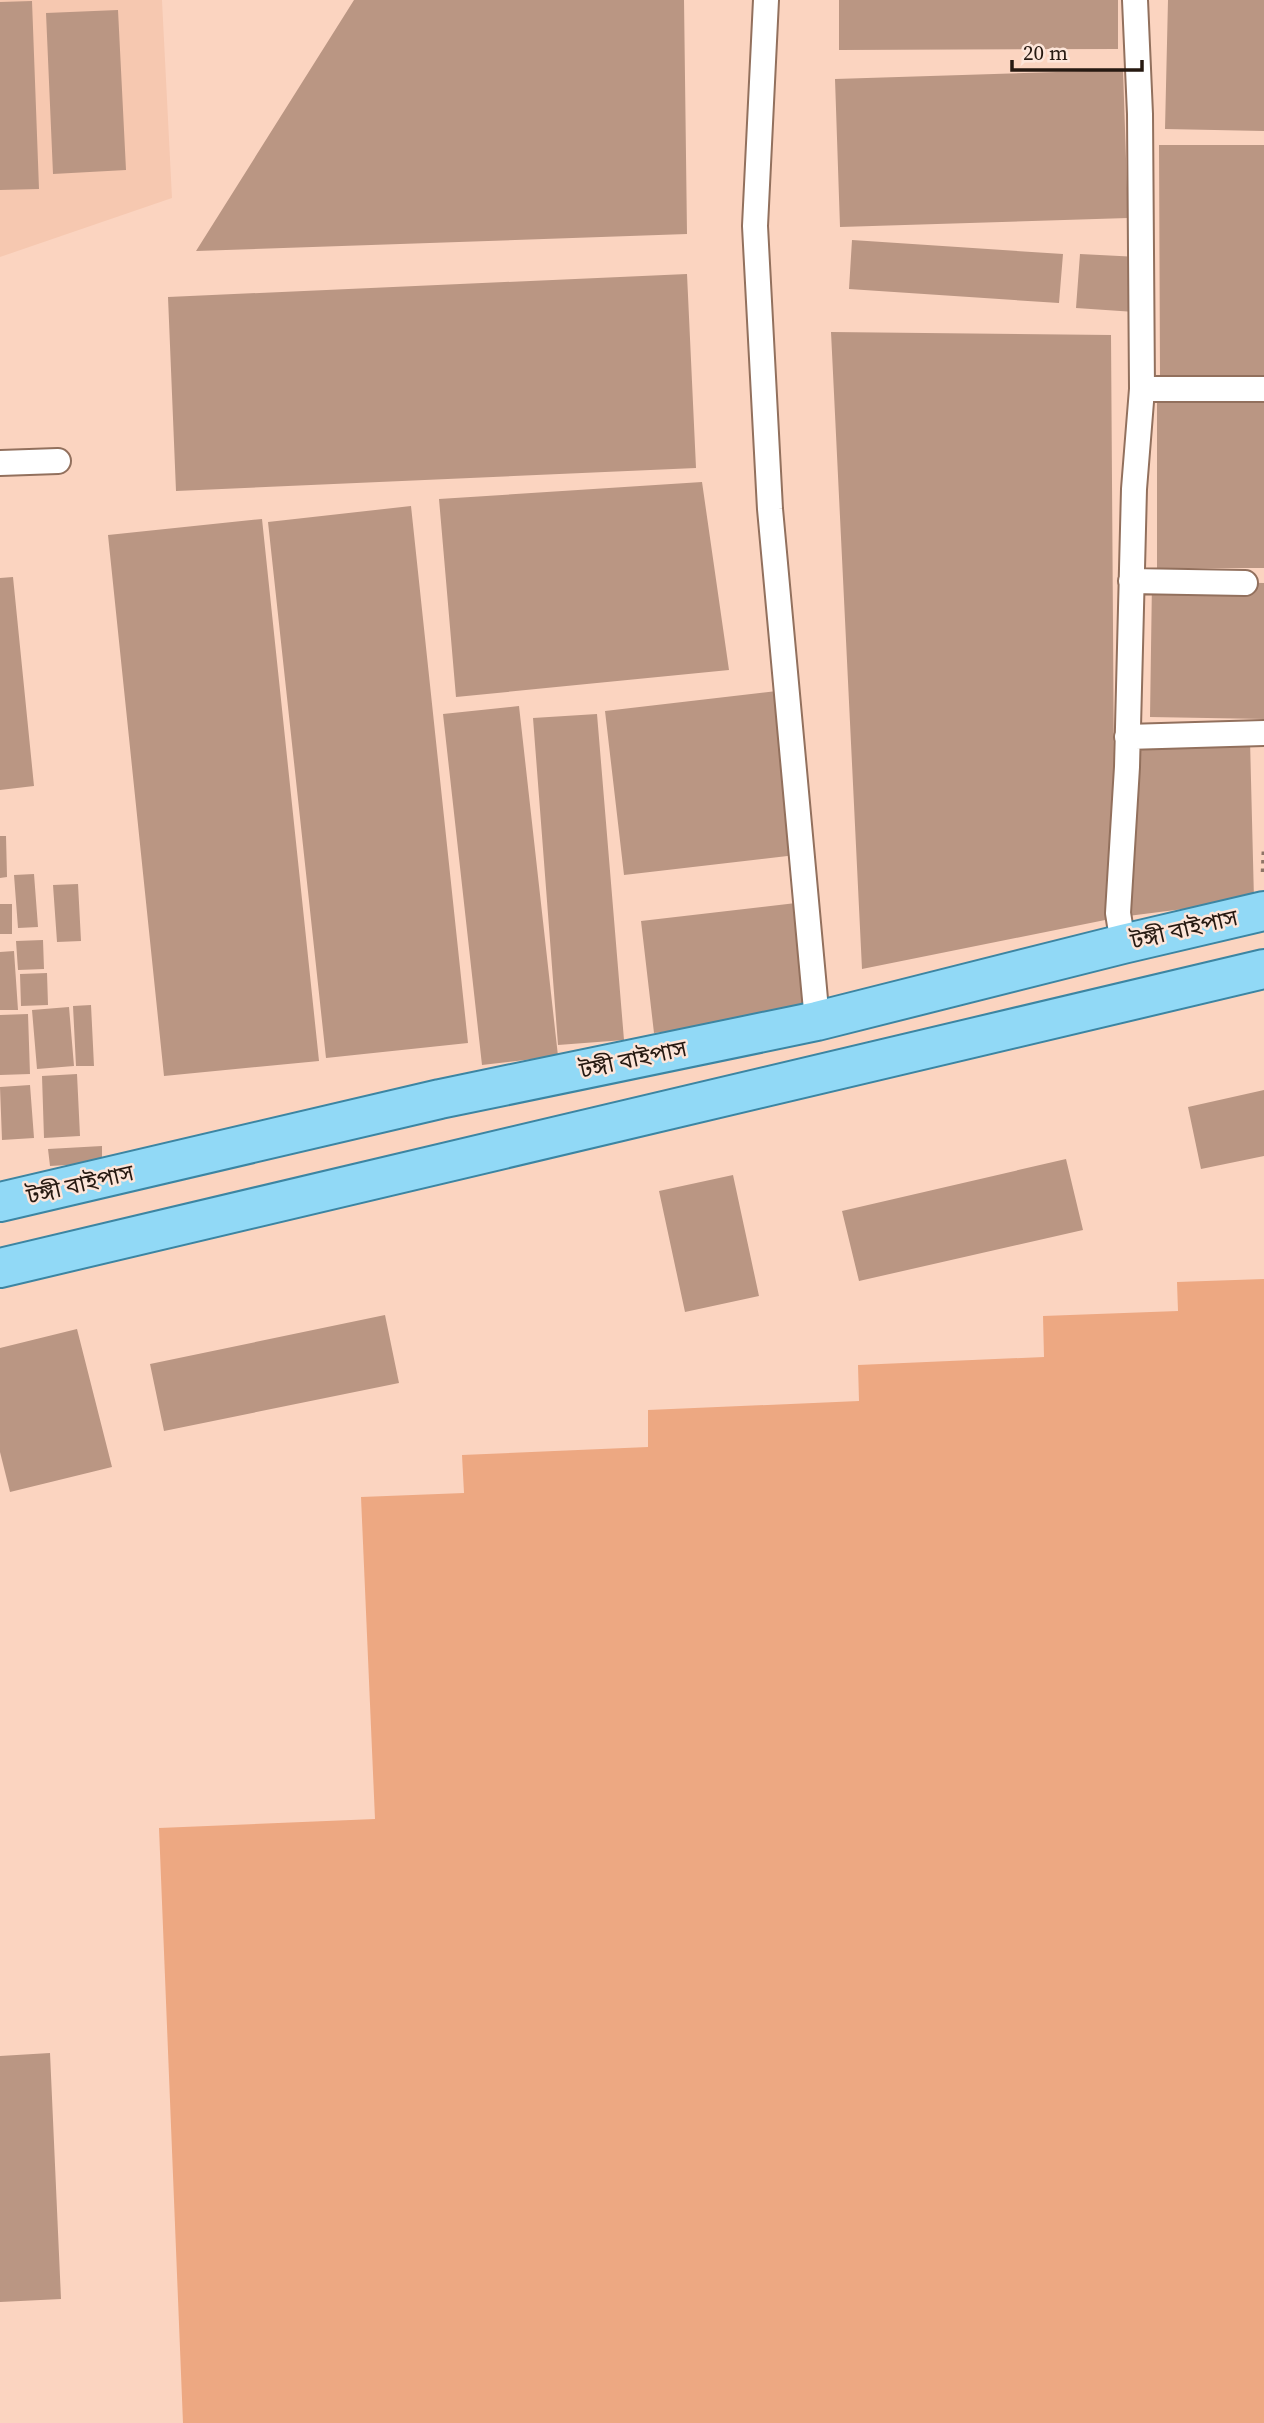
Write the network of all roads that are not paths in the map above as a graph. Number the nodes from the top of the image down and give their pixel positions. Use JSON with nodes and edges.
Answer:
{"nodes":[{"id":1,"x":766,"y":0,"type":"edge"},
{"id":2,"x":1135,"y":0,"type":"edge"},
{"id":3,"x":1142,"y":389,"type":"junction"},
{"id":4,"x":1264,"y":389,"type":"edge"},
{"id":5,"x":58,"y":461,"type":"dead end"},
{"id":6,"x":0,"y":463,"type":"edge"},
{"id":7,"x":1130,"y":581,"type":"junction"},
{"id":8,"x":1245,"y":583,"type":"dead end"},
{"id":9,"x":1264,"y":733,"type":"edge"},
{"id":10,"x":1127,"y":737,"type":"junction"},
{"id":11,"x":1264,"y":911,"type":"edge"},
{"id":12,"x":1123,"y":943,"type":"junction"},
{"id":13,"x":1264,"y":969,"type":"edge"},
{"id":14,"x":817,"y":1021,"type":"junction"},
{"id":15,"x":0,"y":1202,"type":"edge"},
{"id":16,"x":0,"y":1268,"type":"edge"}],
"edges":[{"from":1,"to":14,"type":"lane"},
{"from":2,"to":3,"type":"lane"},
{"from":3,"to":4,"type":"lane"},
{"from":3,"to":7,"type":"lane"},
{"from":5,"to":6,"type":"lane"},
{"from":7,"to":8,"type":"lane"},
{"from":7,"to":10,"type":"lane"},
{"from":9,"to":10,"type":"lane"},
{"from":10,"to":12,"type":"lane"},
{"from":11,"to":12,"type":"main road","name":"টঙ্গী বাইপাস"},
{"from":12,"to":14,"type":"main road","name":"টঙ্গী বাইপাস"},
{"from":13,"to":16,"type":"main road"},
{"from":14,"to":15,"type":"main road","name":"টঙ্গী বাইপাস"}]}
